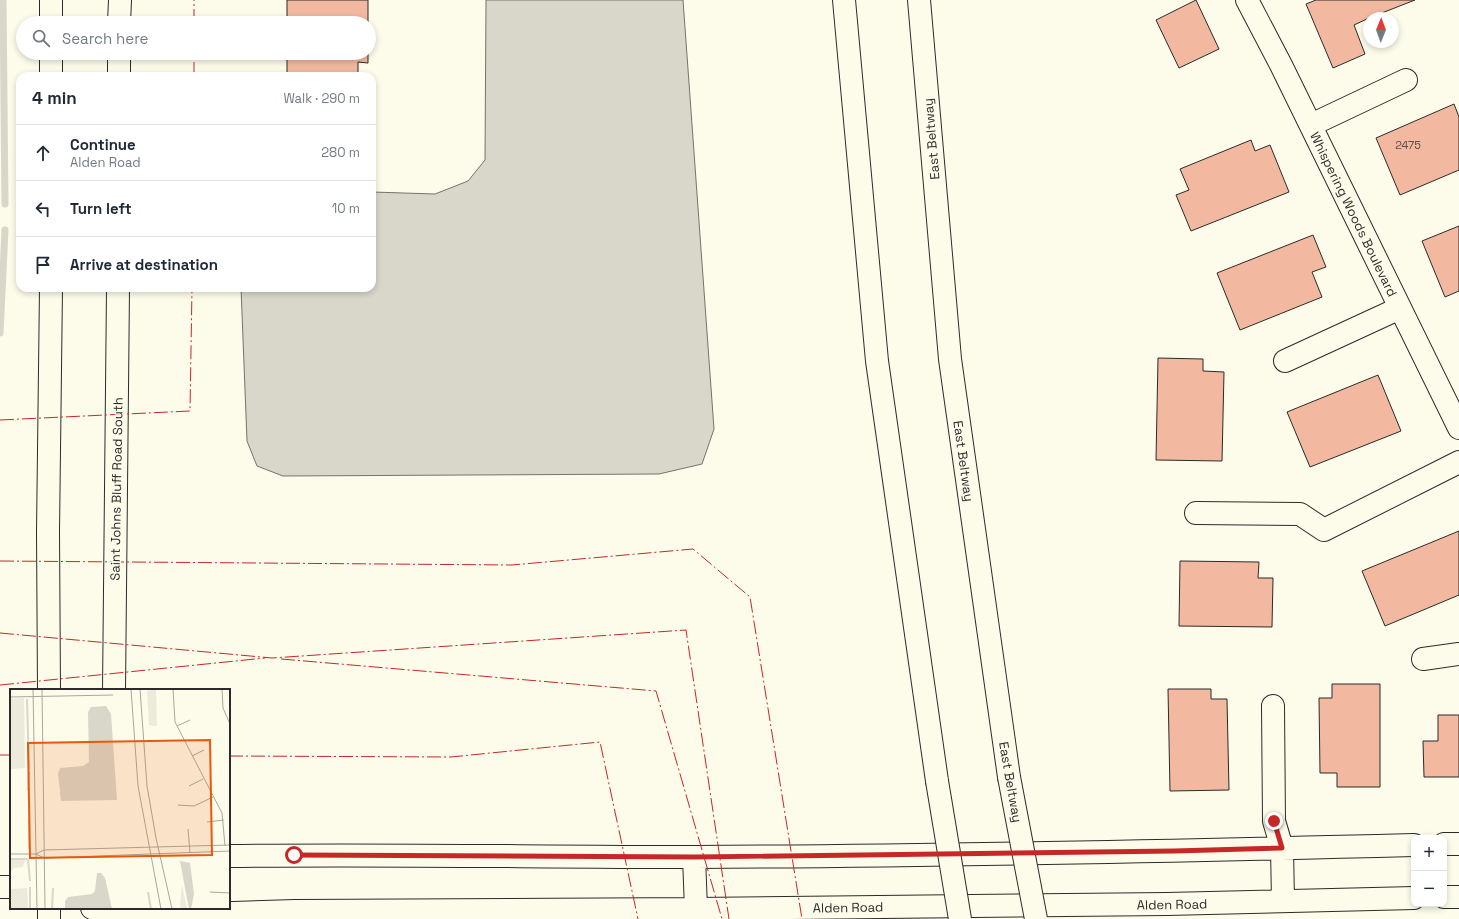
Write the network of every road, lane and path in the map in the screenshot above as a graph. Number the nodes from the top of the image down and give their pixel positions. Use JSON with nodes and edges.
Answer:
{"nodes":[{"id":1,"x":51,"y":0,"type":"edge"},
{"id":2,"x":120,"y":0,"type":"edge"},
{"id":3,"x":844,"y":0,"type":"edge"},
{"id":4,"x":919,"y":0,"type":"edge"},
{"id":5,"x":1247,"y":0,"type":"edge"},
{"id":6,"x":51,"y":16,"type":"edge"},
{"id":7,"x":119,"y":16,"type":"edge"},
{"id":8,"x":51,"y":60,"type":"edge"},
{"id":9,"x":119,"y":60,"type":"edge"},
{"id":10,"x":51,"y":72,"type":"edge"},
{"id":11,"x":119,"y":72,"type":"edge"},
{"id":12,"x":1406,"y":80,"type":"dead end"},
{"id":13,"x":1310,"y":125,"type":"junction"},
{"id":14,"x":51,"y":292,"type":"edge"},
{"id":15,"x":118,"y":292,"type":"edge"},
{"id":16,"x":1400,"y":308,"type":"junction"},
{"id":17,"x":1285,"y":361,"type":"dead end"},
{"id":18,"x":1459,"y":428,"type":"edge"},
{"id":19,"x":1459,"y":462,"type":"edge"},
{"id":20,"x":1196,"y":513,"type":"dead end"},
{"id":21,"x":1459,"y":654,"type":"edge"},
{"id":22,"x":1423,"y":659,"type":"dead end"},
{"id":23,"x":49,"y":689,"type":"edge"},
{"id":24,"x":114,"y":689,"type":"edge"},
{"id":25,"x":1273,"y":706,"type":"dead end"},
{"id":26,"x":1447,"y":844,"type":"edge"},
{"id":27,"x":1459,"y":844,"type":"edge"},
{"id":28,"x":1411,"y":845,"type":"edge"},
{"id":29,"x":1282,"y":848,"type":"junction"},
{"id":30,"x":230,"y":856,"type":"edge"},
{"id":31,"x":694,"y":857,"type":"junction"},
{"id":32,"x":1447,"y":897,"type":"edge"},
{"id":33,"x":1459,"y":897,"type":"edge"},
{"id":34,"x":1411,"y":898,"type":"edge"},
{"id":35,"x":1284,"y":901,"type":"junction"},
{"id":36,"x":696,"y":909,"type":"junction"},
{"id":37,"x":106,"y":913,"type":"edge"},
{"id":38,"x":960,"y":919,"type":"edge"},
{"id":39,"x":1036,"y":919,"type":"edge"}],
"edges":[{"from":1,"to":6,"type":"main road"},
{"from":2,"to":7,"type":"main road"},
{"from":3,"to":38,"type":"main road","bridge":true},
{"from":4,"to":39,"type":"main road","name":"East Beltway","bridge":true},
{"from":5,"to":13,"type":"main road","name":"Whispering Woods Boulevard"},
{"from":8,"to":10,"type":"main road"},
{"from":9,"to":11,"type":"main road"},
{"from":12,"to":13,"type":"main road"},
{"from":13,"to":16,"type":"main road","name":"Whispering Woods Boulevard"},
{"from":14,"to":23,"type":"main road"},
{"from":15,"to":24,"type":"main road","name":"Saint Johns Bluff Road South"},
{"from":16,"to":17,"type":"main road"},
{"from":16,"to":18,"type":"main road","name":"Whispering Woods Boulevard"},
{"from":19,"to":20,"type":"main road"},
{"from":21,"to":22,"type":"main road"},
{"from":25,"to":29,"type":"main road"},
{"from":26,"to":27,"type":"main road"},
{"from":28,"to":29,"type":"main road"},
{"from":29,"to":31,"type":"main road"},
{"from":29,"to":35,"type":"main road"},
{"from":30,"to":31,"type":"main road"},
{"from":31,"to":36,"type":"main road"},
{"from":32,"to":33,"type":"main road"},
{"from":34,"to":35,"type":"main road","name":"Alden Road"},
{"from":35,"to":36,"type":"main road","name":"Alden Road"},
{"from":36,"to":37,"type":"main road","name":"Alden Road"}]}
